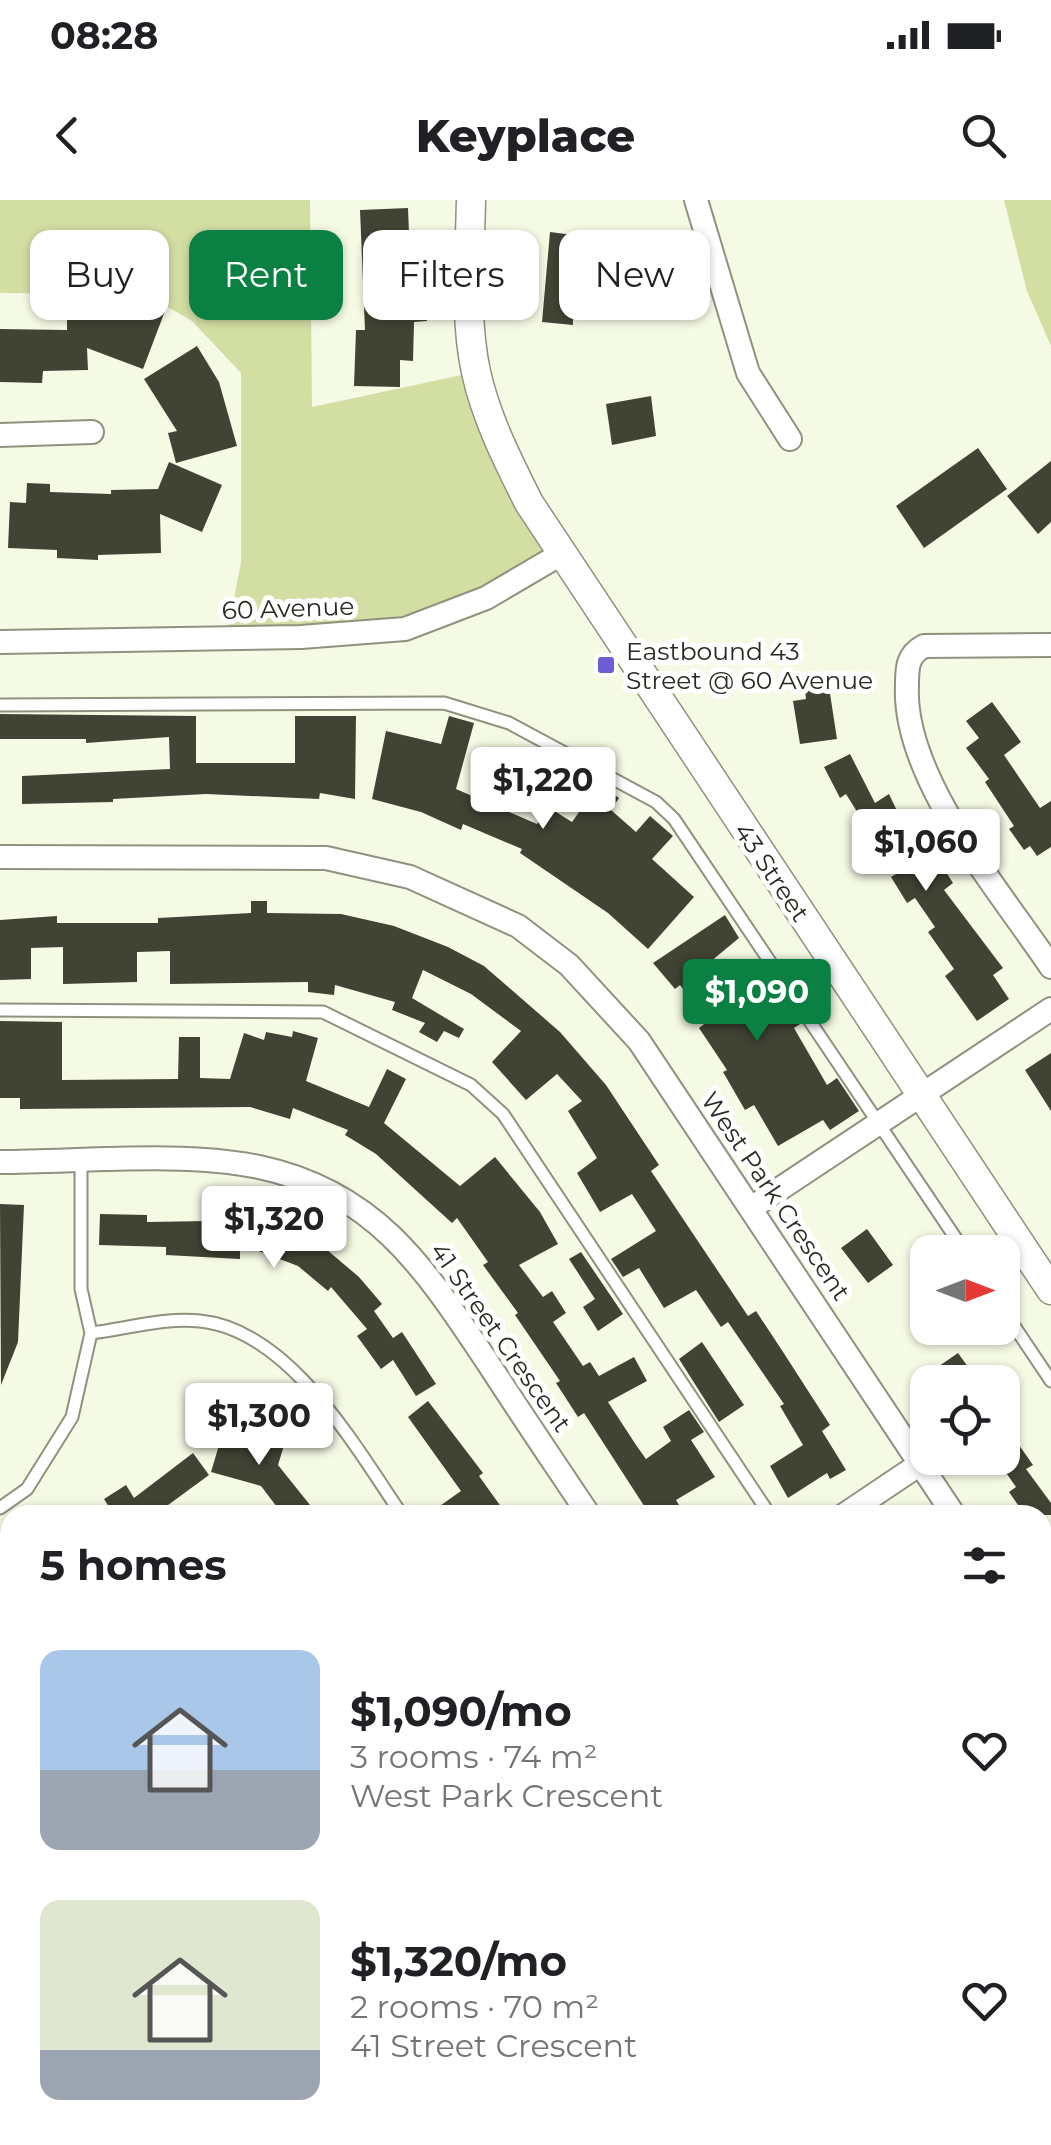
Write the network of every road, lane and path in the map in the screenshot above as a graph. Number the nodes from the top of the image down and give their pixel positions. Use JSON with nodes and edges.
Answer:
{"nodes":[{"id":1,"x":471,"y":200,"type":"edge"},
{"id":2,"x":696,"y":200,"type":"edge"},
{"id":3,"x":92,"y":432,"type":"dead end"},
{"id":4,"x":0,"y":435,"type":"edge"},
{"id":5,"x":790,"y":439,"type":"dead end"},
{"id":6,"x":560,"y":554,"type":"junction"},
{"id":7,"x":0,"y":642,"type":"edge"},
{"id":8,"x":1051,"y":645,"type":"edge"},
{"id":9,"x":0,"y":705,"type":"edge"},
{"id":10,"x":0,"y":856,"type":"edge"},
{"id":11,"x":1051,"y":966,"type":"edge"},
{"id":12,"x":1051,"y":1009,"type":"edge"},
{"id":13,"x":0,"y":1010,"type":"edge"},
{"id":14,"x":921,"y":1095,"type":"junction"},
{"id":15,"x":879,"y":1122,"type":"junction"},
{"id":16,"x":0,"y":1162,"type":"edge"},
{"id":17,"x":81,"y":1162,"type":"junction"},
{"id":18,"x":751,"y":1208,"type":"junction"},
{"id":19,"x":955,"y":1235,"type":"edge"},
{"id":20,"x":1051,"y":1290,"type":"edge"},
{"id":21,"x":92,"y":1333,"type":"junction"},
{"id":22,"x":1020,"y":1335,"type":"edge"},
{"id":23,"x":1051,"y":1381,"type":"edge"},
{"id":24,"x":910,"y":1449,"type":"edge"},
{"id":25,"x":910,"y":1471,"type":"edge"},
{"id":26,"x":927,"y":1475,"type":"edge"},
{"id":27,"x":4,"y":1505,"type":"edge"},
{"id":28,"x":395,"y":1505,"type":"edge"},
{"id":29,"x":582,"y":1505,"type":"edge"},
{"id":30,"x":763,"y":1505,"type":"edge"},
{"id":31,"x":859,"y":1505,"type":"edge"},
{"id":32,"x":947,"y":1505,"type":"edge"}],
"edges":[{"from":1,"to":6,"type":"street","name":"43 Street"},
{"from":2,"to":5,"type":"street"},
{"from":3,"to":4,"type":"street"},
{"from":6,"to":7,"type":"street","name":"60 Avenue"},
{"from":6,"to":14,"type":"street","name":"43 Street"},
{"from":8,"to":11,"type":"street"},
{"from":9,"to":15,"type":"lane"},
{"from":10,"to":18,"type":"street","name":"West Park Crescent"},
{"from":12,"to":14,"type":"street"},
{"from":13,"to":30,"type":"lane"},
{"from":14,"to":15,"type":"street"},
{"from":14,"to":20,"type":"street","name":"43 Street"},
{"from":15,"to":18,"type":"street"},
{"from":15,"to":19,"type":"lane"},
{"from":16,"to":17,"type":"street","name":"41 Street Crescent"},
{"from":17,"to":21,"type":"lane"},
{"from":17,"to":29,"type":"street","name":"41 Street Crescent"},
{"from":18,"to":24,"type":"street","name":"West Park Crescent"},
{"from":21,"to":27,"type":"lane"},
{"from":21,"to":28,"type":"lane"},
{"from":22,"to":23,"type":"lane"},
{"from":25,"to":31,"type":"street"},
{"from":26,"to":32,"type":"street","name":"West Park Crescent"}]}
